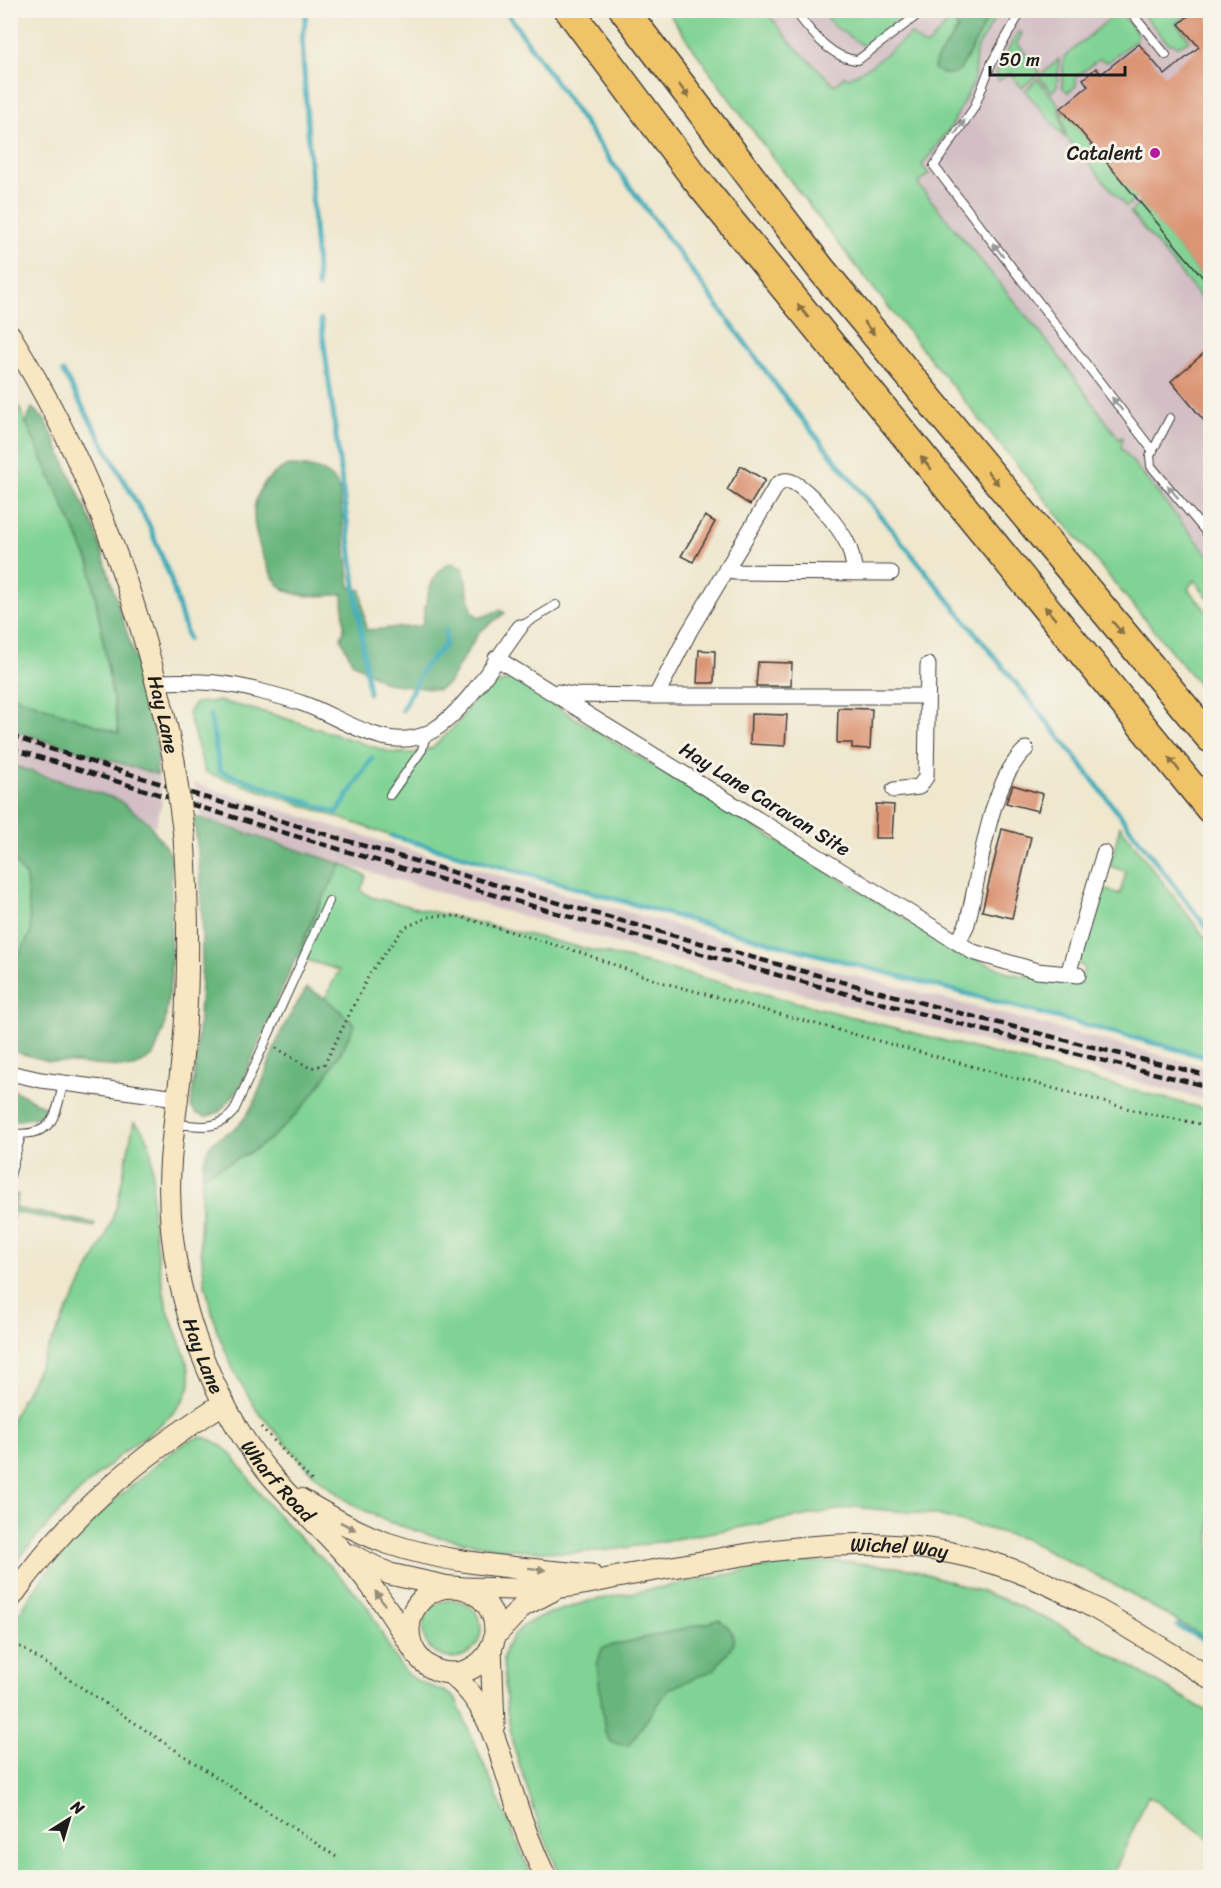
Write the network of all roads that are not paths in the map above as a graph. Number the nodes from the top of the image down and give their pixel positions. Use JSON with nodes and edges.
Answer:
{"nodes":[{"id":1,"x":569,"y":10,"type":"edge"},
{"id":2,"x":624,"y":10,"type":"edge"},
{"id":3,"x":632,"y":10,"type":"edge"},
{"id":4,"x":794,"y":10,"type":"edge"},
{"id":5,"x":924,"y":10,"type":"edge"},
{"id":6,"x":1022,"y":10,"type":"edge"},
{"id":7,"x":1129,"y":10,"type":"edge"},
{"id":8,"x":1166,"y":55,"type":"dead end"},
{"id":9,"x":664,"y":64,"type":"junction"},
{"id":10,"x":10,"y":335,"type":"edge"},
{"id":11,"x":1170,"y":418,"type":"dead end"},
{"id":12,"x":1153,"y":451,"type":"junction"},
{"id":13,"x":1210,"y":537,"type":"edge"},
{"id":14,"x":726,"y":569,"type":"junction"},
{"id":15,"x":855,"y":572,"type":"junction"},
{"id":16,"x":891,"y":573,"type":"dead end"},
{"id":17,"x":556,"y":605,"type":"dead end"},
{"id":18,"x":520,"y":627,"type":"joint"},
{"id":19,"x":496,"y":658,"type":"junction"},
{"id":20,"x":928,"y":665,"type":"dead end"},
{"id":21,"x":156,"y":682,"type":"junction"},
{"id":22,"x":549,"y":690,"type":"junction"},
{"id":23,"x":656,"y":696,"type":"junction"},
{"id":24,"x":927,"y":696,"type":"junction"},
{"id":25,"x":426,"y":734,"type":"junction"},
{"id":26,"x":1210,"y":738,"type":"edge"},
{"id":27,"x":1026,"y":749,"type":"dead end"},
{"id":28,"x":894,"y":790,"type":"dead end"},
{"id":29,"x":390,"y":795,"type":"dead end"},
{"id":30,"x":1210,"y":809,"type":"edge"},
{"id":31,"x":1104,"y":853,"type":"dead end"},
{"id":32,"x":329,"y":901,"type":"dead end"},
{"id":33,"x":958,"y":943,"type":"junction"},
{"id":34,"x":10,"y":1073,"type":"edge"},
{"id":35,"x":63,"y":1083,"type":"junction"},
{"id":36,"x":177,"y":1098,"type":"junction"},
{"id":37,"x":174,"y":1124,"type":"junction"},
{"id":38,"x":10,"y":1133,"type":"edge"},
{"id":39,"x":21,"y":1135,"type":"junction"},
{"id":40,"x":10,"y":1176,"type":"edge"},
{"id":41,"x":224,"y":1403,"type":"junction"},
{"id":42,"x":279,"y":1487,"type":"junction"},
{"id":43,"x":342,"y":1550,"type":"junction"},
{"id":44,"x":616,"y":1577,"type":"junction"},
{"id":45,"x":561,"y":1587,"type":"junction"},
{"id":46,"x":456,"y":1588,"type":"junction"},
{"id":47,"x":10,"y":1599,"type":"edge"},
{"id":48,"x":493,"y":1642,"type":"junction"},
{"id":49,"x":412,"y":1647,"type":"junction"},
{"id":50,"x":451,"y":1674,"type":"junction"},
{"id":51,"x":1210,"y":1678,"type":"edge"},
{"id":52,"x":494,"y":1732,"type":"junction"},
{"id":53,"x":546,"y":1878,"type":"edge"}],
"edges":[{"from":30,"to":1,"type":"highway","one_way":true},
{"from":2,"to":9,"type":"highway"},
{"from":3,"to":9,"type":"highway"},
{"from":4,"to":5,"type":"lane"},
{"from":12,"to":6,"type":"lane","one_way":true},
{"from":7,"to":8,"type":"lane"},
{"from":9,"to":26,"type":"highway","one_way":true},
{"from":10,"to":21,"type":"main road","name":"Hay Lane"},
{"from":11,"to":12,"type":"lane"},
{"from":13,"to":12,"type":"lane","one_way":true},
{"from":14,"to":15,"type":"street"},
{"from":14,"to":15,"type":"street"},
{"from":14,"to":23,"type":"street"},
{"from":15,"to":16,"type":"street"},
{"from":17,"to":18,"type":"lane"},
{"from":18,"to":19,"type":"street"},
{"from":19,"to":22,"type":"street","name":"Hay Lane Caravan Site"},
{"from":19,"to":25,"type":"street"},
{"from":20,"to":24,"type":"street"},
{"from":21,"to":25,"type":"street"},
{"from":21,"to":36,"type":"main road","name":"Hay Lane","bridge":true},
{"from":22,"to":23,"type":"street","name":"Hay Lane Caravan Site"},
{"from":22,"to":33,"type":"street","name":"Hay Lane Caravan Site"},
{"from":23,"to":24,"type":"street","name":"Hay Lane Caravan Site"},
{"from":24,"to":28,"type":"street"},
{"from":25,"to":29,"type":"lane"},
{"from":27,"to":33,"type":"street"},
{"from":31,"to":33,"type":"street","name":"Hay Lane Caravan Site"},
{"from":32,"to":37,"type":"lane"},
{"from":34,"to":35,"type":"street"},
{"from":35,"to":36,"type":"street"},
{"from":35,"to":39,"type":"lane"},
{"from":36,"to":37,"type":"main road","name":"Hay Lane"},
{"from":37,"to":41,"type":"main road","name":"Hay Lane"},
{"from":38,"to":39,"type":"lane"},
{"from":39,"to":40,"type":"lane"},
{"from":41,"to":42,"type":"main road","name":"Wharf Road"},
{"from":41,"to":47,"type":"main road","name":"Hay Lane"},
{"from":42,"to":43,"type":"main road","name":"Wharf Road"},
{"from":42,"to":44,"type":"main road","one_way":true},
{"from":43,"to":46,"type":"main road","name":"Wharf Road"},
{"from":49,"to":43,"type":"main road","name":"Wharf Road","one_way":true},
{"from":44,"to":45,"type":"main road","name":"Wichel Way"},
{"from":44,"to":51,"type":"main road","name":"Wichel Way"},
{"from":45,"to":46,"type":"main road","name":"Wichel Way"},
{"from":45,"to":48,"type":"main road","name":"Wichel Way"},
{"from":46,"to":48,"type":"main road","name":"Wharf Road"},
{"from":46,"to":49,"type":"main road"},
{"from":48,"to":50,"type":"main road"},
{"from":48,"to":52,"type":"main road","name":"Wharf Road"},
{"from":49,"to":50,"type":"main road","name":"Wharf Road"},
{"from":50,"to":52,"type":"main road","name":"Wharf Road"},
{"from":52,"to":53,"type":"main road","name":"Wharf Road"}]}
